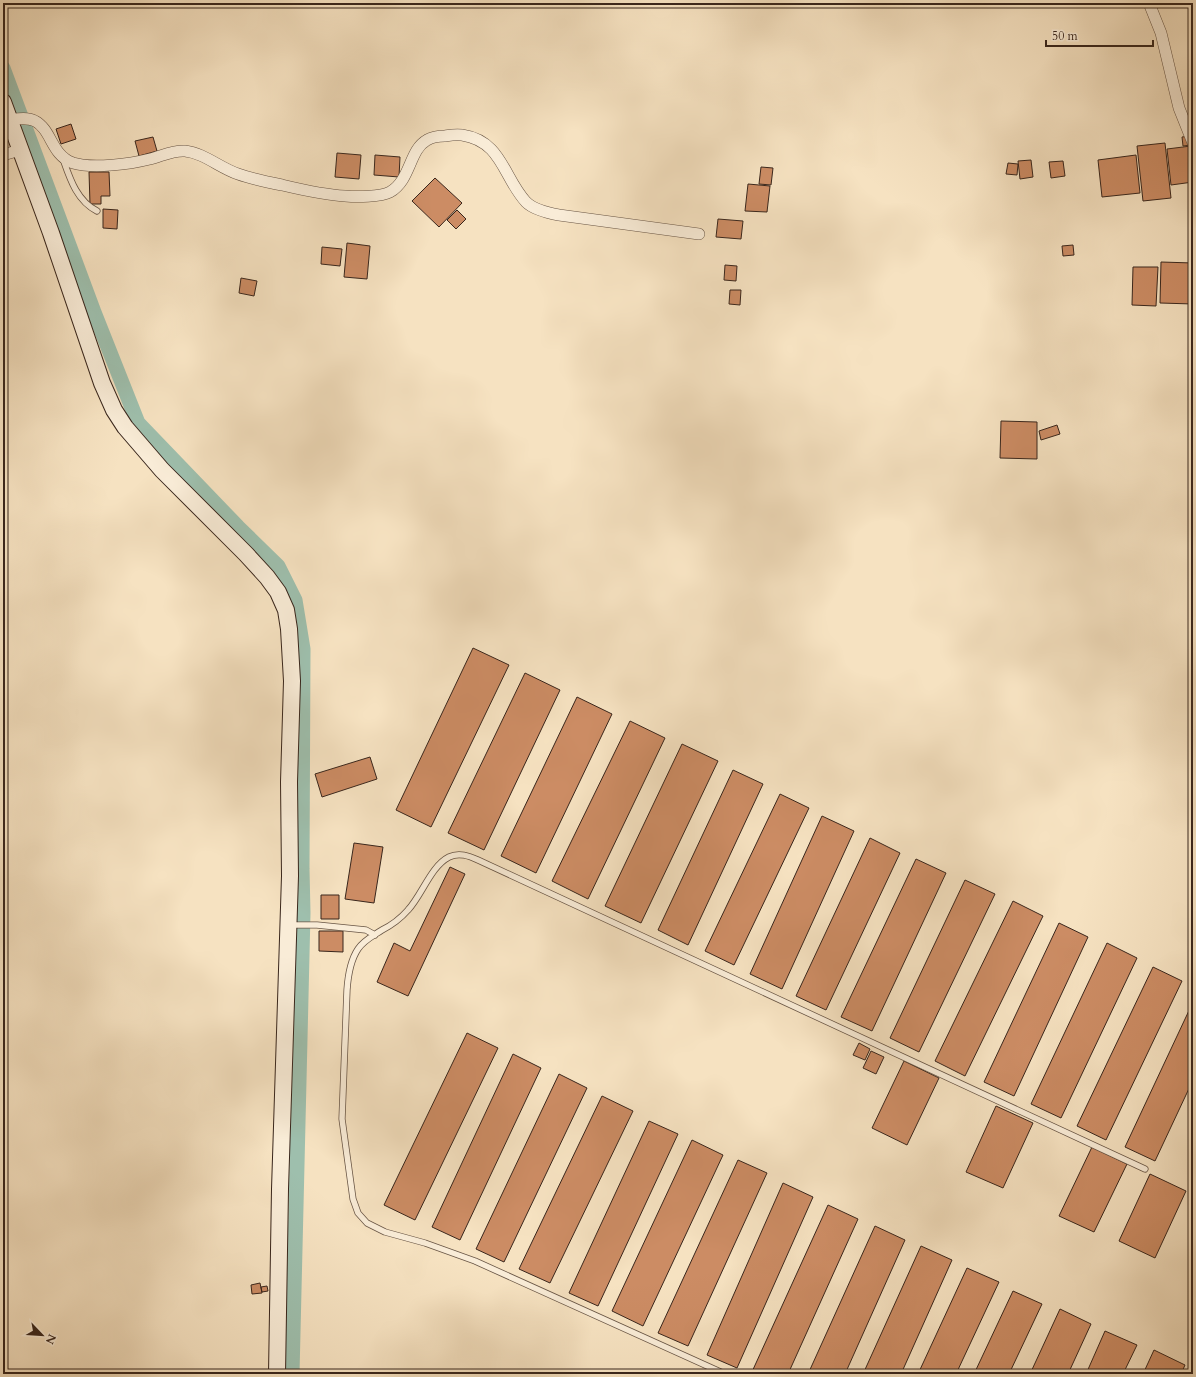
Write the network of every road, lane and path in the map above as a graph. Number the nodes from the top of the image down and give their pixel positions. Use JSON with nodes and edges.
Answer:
{"nodes":[{"id":1,"x":1149,"y":3,"type":"edge"},
{"id":2,"x":3,"y":102,"type":"edge"},
{"id":3,"x":6,"y":121,"type":"edge"},
{"id":4,"x":1193,"y":143,"type":"edge"},
{"id":5,"x":20,"y":150,"type":"junction"},
{"id":6,"x":3,"y":155,"type":"edge"},
{"id":7,"x":62,"y":157,"type":"junction"},
{"id":8,"x":97,"y":211,"type":"dead end"},
{"id":9,"x":699,"y":234,"type":"dead end"},
{"id":10,"x":292,"y":925,"type":"junction"},
{"id":11,"x":375,"y":935,"type":"junction"},
{"id":12,"x":1145,"y":1169,"type":"dead end"},
{"id":13,"x":277,"y":1374,"type":"edge"},
{"id":14,"x":725,"y":1374,"type":"edge"}],
"edges":[{"from":1,"to":4,"type":"street"},
{"from":2,"to":3,"type":"main road"},
{"from":3,"to":5,"type":"main road"},
{"from":3,"to":7,"type":"street"},
{"from":5,"to":6,"type":"street"},
{"from":5,"to":10,"type":"main road"},
{"from":7,"to":8,"type":"lane"},
{"from":7,"to":9,"type":"street"},
{"from":10,"to":11,"type":"lane"},
{"from":10,"to":13,"type":"main road"},
{"from":11,"to":12,"type":"lane"},
{"from":11,"to":14,"type":"lane"}]}
